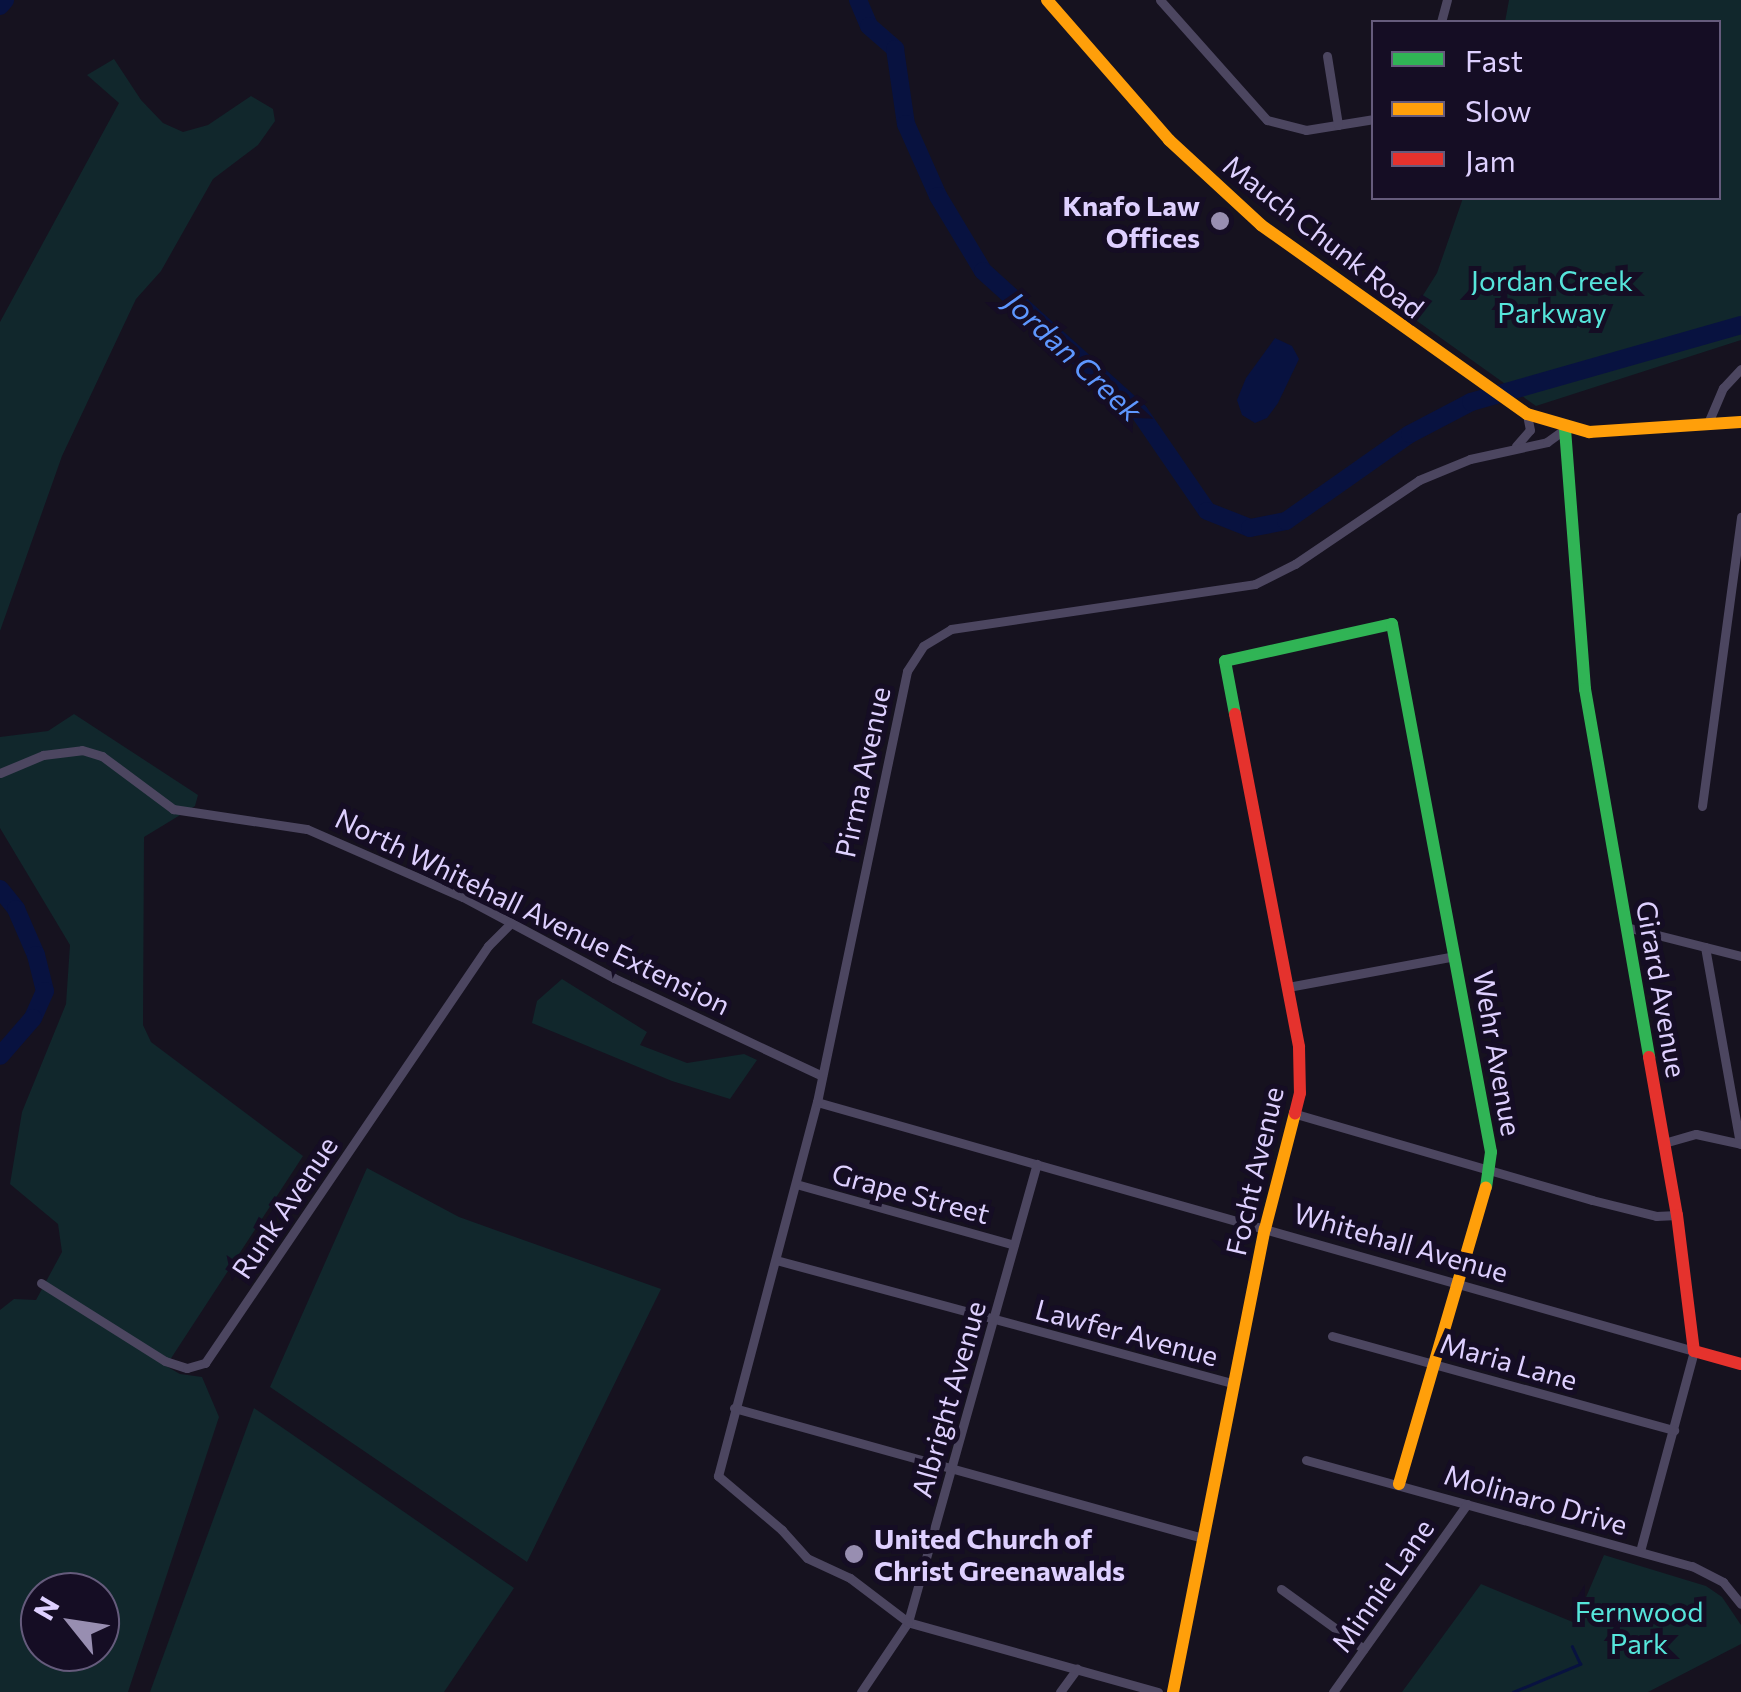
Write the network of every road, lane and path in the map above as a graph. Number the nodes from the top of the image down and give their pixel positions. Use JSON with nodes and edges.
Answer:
{"nodes":[{"id":1,"x":1047,"y":0,"type":"edge"},
{"id":2,"x":1163,"y":1,"type":"edge"},
{"id":3,"x":1326,"y":56,"type":"dead end"},
{"id":4,"x":1371,"y":119,"type":"edge"},
{"id":5,"x":1338,"y":125,"type":"junction"},
{"id":6,"x":1741,"y":369,"type":"edge"},
{"id":7,"x":1526,"y":414,"type":"junction"},
{"id":8,"x":1741,"y":422,"type":"edge"},
{"id":9,"x":1708,"y":423,"type":"junction"},
{"id":10,"x":1565,"y":428,"type":"junction"},
{"id":11,"x":1514,"y":448,"type":"junction"},
{"id":12,"x":1741,"y":517,"type":"edge"},
{"id":13,"x":1225,"y":660,"type":"joint"},
{"id":14,"x":0,"y":773,"type":"edge"},
{"id":15,"x":1702,"y":806,"type":"dead end"},
{"id":16,"x":510,"y":923,"type":"junction"},
{"id":17,"x":1626,"y":927,"type":"junction"},
{"id":18,"x":1704,"y":947,"type":"junction"},
{"id":19,"x":1456,"y":956,"type":"junction"},
{"id":20,"x":1741,"y":956,"type":"edge"},
{"id":21,"x":1288,"y":987,"type":"junction"},
{"id":22,"x":822,"y":1076,"type":"junction"},
{"id":23,"x":817,"y":1102,"type":"junction"},
{"id":24,"x":1296,"y":1114,"type":"junction"},
{"id":25,"x":1664,"y":1143,"type":"junction"},
{"id":26,"x":1740,"y":1144,"type":"edge"},
{"id":27,"x":1036,"y":1164,"type":"junction"},
{"id":28,"x":1491,"y":1169,"type":"junction"},
{"id":29,"x":796,"y":1184,"type":"junction"},
{"id":30,"x":1677,"y":1215,"type":"junction"},
{"id":31,"x":1264,"y":1229,"type":"junction"},
{"id":32,"x":1014,"y":1245,"type":"junction"},
{"id":33,"x":776,"y":1260,"type":"junction"},
{"id":34,"x":40,"y":1283,"type":"dead end"},
{"id":35,"x":1458,"y":1284,"type":"junction"},
{"id":36,"x":994,"y":1320,"type":"junction"},
{"id":37,"x":1332,"y":1336,"type":"dead end"},
{"id":38,"x":1694,"y":1351,"type":"junction"},
{"id":39,"x":1434,"y":1363,"type":"junction"},
{"id":40,"x":1741,"y":1364,"type":"edge"},
{"id":41,"x":1234,"y":1384,"type":"junction"},
{"id":42,"x":734,"y":1408,"type":"junction"},
{"id":43,"x":1674,"y":1430,"type":"junction"},
{"id":44,"x":1306,"y":1460,"type":"dead end"},
{"id":45,"x":951,"y":1469,"type":"junction"},
{"id":46,"x":1399,"y":1484,"type":"junction"},
{"id":47,"x":1467,"y":1504,"type":"junction"},
{"id":48,"x":1204,"y":1538,"type":"junction"},
{"id":49,"x":1640,"y":1552,"type":"junction"},
{"id":50,"x":1281,"y":1589,"type":"dead end"},
{"id":51,"x":1741,"y":1604,"type":"edge"},
{"id":52,"x":908,"y":1622,"type":"junction"},
{"id":53,"x":1364,"y":1649,"type":"junction"},
{"id":54,"x":1078,"y":1669,"type":"junction"},
{"id":55,"x":860,"y":1692,"type":"edge"},
{"id":56,"x":1060,"y":1692,"type":"edge"},
{"id":57,"x":1158,"y":1692,"type":"edge"},
{"id":58,"x":1173,"y":1692,"type":"edge"},
{"id":59,"x":1333,"y":1692,"type":"edge"}],
"edges":[{"from":1,"to":7,"type":"street","name":"Mauch Chunk Road"},
{"from":2,"to":5,"type":"street"},
{"from":3,"to":5,"type":"street"},
{"from":4,"to":5,"type":"street"},
{"from":6,"to":9,"type":"street"},
{"from":7,"to":10,"type":"street","name":"Mauch Chunk Road"},
{"from":7,"to":11,"type":"street"},
{"from":8,"to":9,"type":"street","name":"Mauch Chunk Road"},
{"from":9,"to":10,"type":"street","name":"Mauch Chunk Road"},
{"from":10,"to":11,"type":"street","name":"Pirma Avenue"},
{"from":10,"to":17,"type":"street","name":"Girard Avenue"},
{"from":11,"to":22,"type":"street","name":"Pirma Avenue"},
{"from":12,"to":15,"type":"street"},
{"from":13,"to":19,"type":"street","name":"Wehr Avenue"},
{"from":13,"to":21,"type":"street","name":"Focht Avenue"},
{"from":14,"to":16,"type":"street","name":"North Whitehall Avenue Extension"},
{"from":16,"to":22,"type":"street","name":"North Whitehall Avenue Extension"},
{"from":16,"to":34,"type":"street","name":"Runk Avenue"},
{"from":17,"to":18,"type":"street"},
{"from":17,"to":25,"type":"street","name":"Girard Avenue"},
{"from":18,"to":20,"type":"street"},
{"from":18,"to":26,"type":"street"},
{"from":19,"to":21,"type":"street"},
{"from":19,"to":28,"type":"street","name":"Wehr Avenue"},
{"from":21,"to":24,"type":"street","name":"Focht Avenue"},
{"from":22,"to":23,"type":"street","name":"Pirma Avenue"},
{"from":23,"to":27,"type":"street","name":"Whitehall Avenue"},
{"from":23,"to":29,"type":"street","name":"Pirma Avenue"},
{"from":24,"to":28,"type":"street"},
{"from":24,"to":31,"type":"street","name":"Focht Avenue"},
{"from":25,"to":26,"type":"street"},
{"from":25,"to":30,"type":"street","name":"Girard Avenue"},
{"from":27,"to":31,"type":"street","name":"Whitehall Avenue"},
{"from":27,"to":32,"type":"street","name":"Albright Avenue"},
{"from":28,"to":30,"type":"street"},
{"from":28,"to":35,"type":"street","name":"Wehr Avenue"},
{"from":29,"to":32,"type":"street","name":"Grape Street"},
{"from":29,"to":33,"type":"street","name":"Pirma Avenue"},
{"from":30,"to":38,"type":"street","name":"Girard Avenue"},
{"from":31,"to":35,"type":"street","name":"Whitehall Avenue"},
{"from":31,"to":41,"type":"street","name":"Focht Avenue"},
{"from":32,"to":36,"type":"street","name":"Albright Avenue"},
{"from":33,"to":36,"type":"street","name":"Lawfer Avenue"},
{"from":33,"to":42,"type":"street","name":"Pirma Avenue"},
{"from":35,"to":38,"type":"street","name":"Whitehall Avenue"},
{"from":35,"to":39,"type":"street","name":"Wehr Avenue"},
{"from":36,"to":41,"type":"street","name":"Lawfer Avenue"},
{"from":36,"to":45,"type":"street","name":"Albright Avenue"},
{"from":37,"to":39,"type":"street","name":"Maria Lane"},
{"from":38,"to":40,"type":"street","name":"Whitehall Avenue"},
{"from":38,"to":43,"type":"street","name":"Girard Avenue"},
{"from":39,"to":43,"type":"street","name":"Maria Lane"},
{"from":39,"to":46,"type":"street","name":"Wehr Avenue"},
{"from":41,"to":48,"type":"street","name":"Focht Avenue"},
{"from":42,"to":45,"type":"street"},
{"from":42,"to":52,"type":"street","name":"Pirma Avenue"},
{"from":43,"to":49,"type":"street","name":"Girard Avenue"},
{"from":44,"to":46,"type":"street","name":"Molinaro Drive"},
{"from":45,"to":48,"type":"street"},
{"from":45,"to":52,"type":"street","name":"Albright Avenue"},
{"from":46,"to":47,"type":"street","name":"Molinaro Drive"},
{"from":47,"to":49,"type":"street","name":"Molinaro Drive"},
{"from":47,"to":53,"type":"street","name":"Minnie Lane"},
{"from":48,"to":58,"type":"street","name":"Focht Avenue"},
{"from":49,"to":51,"type":"street","name":"Molinaro Drive"},
{"from":50,"to":53,"type":"street"},
{"from":52,"to":54,"type":"street"},
{"from":52,"to":55,"type":"street","name":"Albright Avenue"},
{"from":53,"to":59,"type":"street","name":"Minnie Lane"},
{"from":54,"to":56,"type":"street"},
{"from":54,"to":57,"type":"street"}]}
